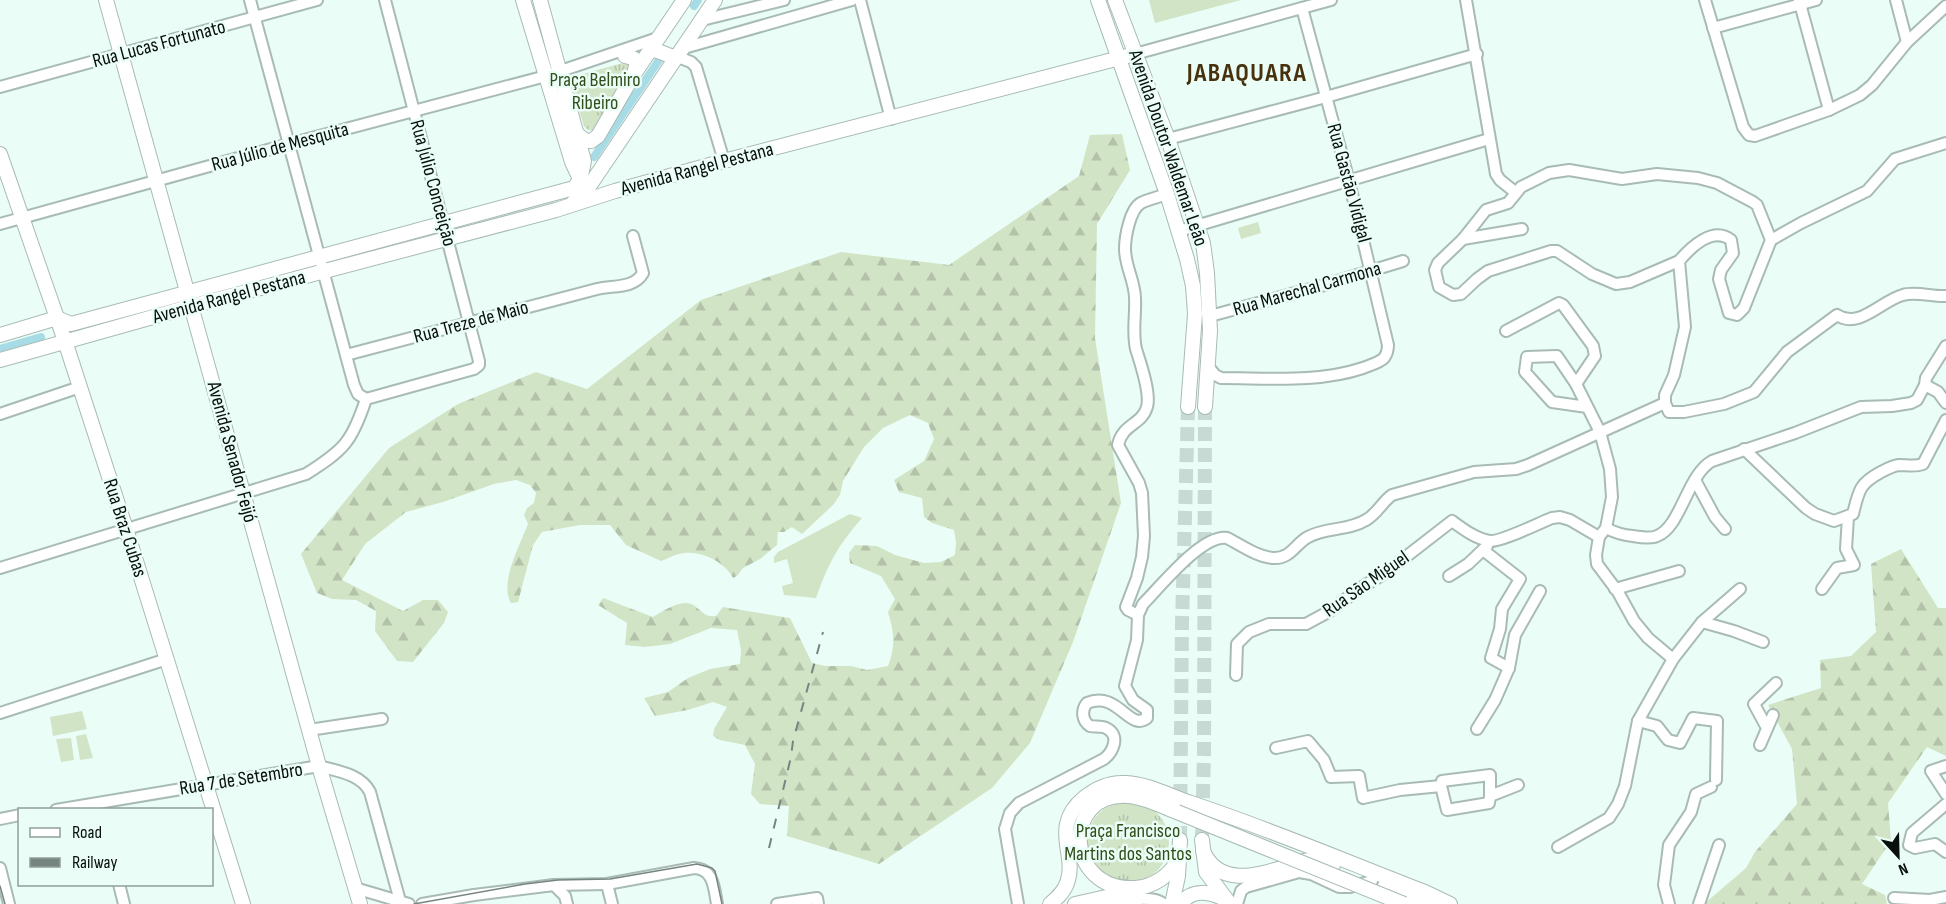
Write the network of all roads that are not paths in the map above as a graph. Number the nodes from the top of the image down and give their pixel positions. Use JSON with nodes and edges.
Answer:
{"nodes":[{"id":1,"x":106,"y":0,"type":"edge"},
{"id":2,"x":250,"y":0,"type":"edge"},
{"id":3,"x":317,"y":0,"type":"edge"},
{"id":4,"x":385,"y":0,"type":"edge"},
{"id":5,"x":523,"y":0,"type":"edge"},
{"id":6,"x":540,"y":0,"type":"edge"},
{"id":7,"x":715,"y":0,"type":"edge"},
{"id":8,"x":784,"y":0,"type":"edge"},
{"id":9,"x":852,"y":0,"type":"edge"},
{"id":10,"x":860,"y":0,"type":"edge"},
{"id":11,"x":1098,"y":0,"type":"edge"},
{"id":12,"x":1115,"y":0,"type":"edge"},
{"id":13,"x":1331,"y":0,"type":"edge"},
{"id":14,"x":1466,"y":0,"type":"edge"},
{"id":15,"x":1705,"y":0,"type":"edge"},
{"id":16,"x":1816,"y":0,"type":"edge"},
{"id":17,"x":1896,"y":0,"type":"edge"},
{"id":18,"x":1800,"y":2,"type":"edge"},
{"id":19,"x":679,"y":5,"type":"edge"},
{"id":20,"x":1946,"y":6,"type":"edge"},
{"id":21,"x":1302,"y":8,"type":"junction"},
{"id":22,"x":255,"y":17,"type":"junction"},
{"id":23,"x":702,"y":20,"type":"junction"},
{"id":24,"x":1713,"y":28,"type":"junction"},
{"id":25,"x":1907,"y":42,"type":"junction"},
{"id":26,"x":656,"y":44,"type":"junction"},
{"id":27,"x":681,"y":52,"type":"junction"},
{"id":28,"x":120,"y":54,"type":"junction"},
{"id":29,"x":1135,"y":54,"type":"junction"},
{"id":30,"x":1477,"y":54,"type":"junction"},
{"id":31,"x":625,"y":56,"type":"junction"},
{"id":32,"x":1118,"y":59,"type":"junction"},
{"id":33,"x":561,"y":74,"type":"junction"},
{"id":34,"x":634,"y":74,"type":"junction"},
{"id":35,"x":546,"y":76,"type":"junction"},
{"id":36,"x":0,"y":87,"type":"edge"},
{"id":37,"x":1326,"y":97,"type":"junction"},
{"id":38,"x":1829,"y":110,"type":"junction"},
{"id":39,"x":414,"y":111,"type":"junction"},
{"id":40,"x":891,"y":119,"type":"junction"},
{"id":41,"x":578,"y":134,"type":"junction"},
{"id":42,"x":1168,"y":139,"type":"junction"},
{"id":43,"x":1489,"y":139,"type":"junction"},
{"id":44,"x":289,"y":144,"type":"junction"},
{"id":45,"x":1946,"y":144,"type":"edge"},
{"id":46,"x":0,"y":154,"type":"edge"},
{"id":47,"x":724,"y":161,"type":"junction"},
{"id":48,"x":584,"y":181,"type":"junction"},
{"id":49,"x":1349,"y":181,"type":"junction"},
{"id":50,"x":157,"y":182,"type":"junction"},
{"id":51,"x":615,"y":191,"type":"junction"},
{"id":52,"x":1515,"y":192,"type":"junction"},
{"id":53,"x":1167,"y":194,"type":"junction"},
{"id":54,"x":563,"y":208,"type":"junction"},
{"id":55,"x":21,"y":219,"type":"junction"},
{"id":56,"x":444,"y":223,"type":"junction"},
{"id":57,"x":0,"y":224,"type":"edge"},
{"id":58,"x":1197,"y":224,"type":"junction"},
{"id":59,"x":1522,"y":229,"type":"dead end"},
{"id":60,"x":1179,"y":231,"type":"junction"},
{"id":61,"x":633,"y":236,"type":"dead end"},
{"id":62,"x":448,"y":239,"type":"junction"},
{"id":63,"x":1463,"y":239,"type":"junction"},
{"id":64,"x":1771,"y":240,"type":"junction"},
{"id":65,"x":319,"y":256,"type":"junction"},
{"id":66,"x":1403,"y":261,"type":"dead end"},
{"id":67,"x":1679,"y":261,"type":"junction"},
{"id":68,"x":323,"y":271,"type":"junction"},
{"id":69,"x":1372,"y":271,"type":"junction"},
{"id":70,"x":188,"y":291,"type":"junction"},
{"id":71,"x":1946,"y":296,"type":"edge"},
{"id":72,"x":192,"y":306,"type":"junction"},
{"id":73,"x":1210,"y":316,"type":"junction"},
{"id":74,"x":57,"y":318,"type":"junction"},
{"id":75,"x":470,"y":324,"type":"junction"},
{"id":76,"x":1506,"y":331,"type":"dead end"},
{"id":77,"x":0,"y":335,"type":"edge"},
{"id":78,"x":65,"y":341,"type":"junction"},
{"id":79,"x":1946,"y":346,"type":"edge"},
{"id":80,"x":345,"y":355,"type":"junction"},
{"id":81,"x":0,"y":360,"type":"edge"},
{"id":82,"x":1209,"y":366,"type":"junction"},
{"id":83,"x":1576,"y":384,"type":"junction"},
{"id":84,"x":1925,"y":385,"type":"junction"},
{"id":85,"x":80,"y":387,"type":"junction"},
{"id":86,"x":366,"y":399,"type":"junction"},
{"id":87,"x":1665,"y":403,"type":"junction"},
{"id":88,"x":1946,"y":403,"type":"edge"},
{"id":89,"x":1188,"y":407,"type":"tunnel mouth"},
{"id":90,"x":1205,"y":407,"type":"tunnel mouth"},
{"id":91,"x":1587,"y":407,"type":"junction"},
{"id":92,"x":0,"y":414,"type":"edge"},
{"id":93,"x":1946,"y":420,"type":"edge"},
{"id":94,"x":1600,"y":432,"type":"junction"},
{"id":95,"x":1744,"y":449,"type":"junction"},
{"id":96,"x":1695,"y":480,"type":"junction"},
{"id":97,"x":243,"y":493,"type":"junction"},
{"id":98,"x":1850,"y":515,"type":"junction"},
{"id":99,"x":126,"y":529,"type":"junction"},
{"id":100,"x":1725,"y":529,"type":"dead end"},
{"id":101,"x":1603,"y":533,"type":"junction"},
{"id":102,"x":1491,"y":541,"type":"junction"},
{"id":103,"x":1483,"y":550,"type":"junction"},
{"id":104,"x":0,"y":568,"type":"edge"},
{"id":105,"x":1679,"y":571,"type":"dead end"},
{"id":106,"x":1449,"y":576,"type":"dead end"},
{"id":107,"x":1615,"y":589,"type":"junction"},
{"id":108,"x":1740,"y":589,"type":"dead end"},
{"id":109,"x":1822,"y":589,"type":"dead end"},
{"id":110,"x":1540,"y":591,"type":"dead end"},
{"id":111,"x":1137,"y":615,"type":"junction"},
{"id":112,"x":1702,"y":622,"type":"junction"},
{"id":113,"x":1763,"y":642,"type":"dead end"},
{"id":114,"x":166,"y":659,"type":"junction"},
{"id":115,"x":1673,"y":659,"type":"junction"},
{"id":116,"x":1509,"y":668,"type":"junction"},
{"id":117,"x":1236,"y":675,"type":"dead end"},
{"id":118,"x":1776,"y":683,"type":"dead end"},
{"id":119,"x":0,"y":713,"type":"edge"},
{"id":120,"x":1773,"y":715,"type":"dead end"},
{"id":121,"x":382,"y":719,"type":"dead end"},
{"id":122,"x":1638,"y":722,"type":"junction"},
{"id":123,"x":1767,"y":728,"type":"junction"},
{"id":124,"x":1477,"y":729,"type":"dead end"},
{"id":125,"x":309,"y":730,"type":"junction"},
{"id":126,"x":1760,"y":745,"type":"dead end"},
{"id":127,"x":1276,"y":748,"type":"dead end"},
{"id":128,"x":319,"y":766,"type":"junction"},
{"id":129,"x":1946,"y":766,"type":"edge"},
{"id":130,"x":206,"y":784,"type":"junction"},
{"id":131,"x":1518,"y":785,"type":"dead end"},
{"id":132,"x":1441,"y":786,"type":"junction"},
{"id":133,"x":1946,"y":794,"type":"edge"},
{"id":134,"x":1490,"y":796,"type":"junction"},
{"id":135,"x":1946,"y":804,"type":"edge"},
{"id":136,"x":1178,"y":805,"type":"junction"},
{"id":137,"x":98,"y":806,"type":"edge"},
{"id":138,"x":77,"y":808,"type":"edge"},
{"id":139,"x":18,"y":815,"type":"edge"},
{"id":140,"x":0,"y":819,"type":"edge"},
{"id":141,"x":1180,"y":840,"type":"tunnel mouth"},
{"id":142,"x":1719,"y":845,"type":"dead end"},
{"id":143,"x":1558,"y":848,"type":"dead end"},
{"id":144,"x":1946,"y":852,"type":"edge"},
{"id":145,"x":1179,"y":859,"type":"junction"},
{"id":146,"x":0,"y":868,"type":"edge"},
{"id":147,"x":1372,"y":881,"type":"junction"},
{"id":148,"x":572,"y":884,"type":"junction"},
{"id":149,"x":607,"y":884,"type":"junction"},
{"id":150,"x":554,"y":885,"type":"junction"},
{"id":151,"x":119,"y":886,"type":"edge"},
{"id":152,"x":1143,"y":887,"type":"junction"},
{"id":153,"x":355,"y":888,"type":"junction"},
{"id":154,"x":1946,"y":897,"type":"edge"},
{"id":155,"x":1894,"y":898,"type":"dead end"},
{"id":156,"x":566,"y":900,"type":"edge"},
{"id":157,"x":404,"y":902,"type":"edge"},
{"id":158,"x":1231,"y":903,"type":"edge"},
{"id":159,"x":9,"y":904,"type":"edge"},
{"id":160,"x":124,"y":904,"type":"edge"},
{"id":161,"x":243,"y":904,"type":"edge"},
{"id":162,"x":360,"y":904,"type":"edge"},
{"id":163,"x":422,"y":904,"type":"edge"},
{"id":164,"x":612,"y":904,"type":"edge"},
{"id":165,"x":717,"y":904,"type":"edge"},
{"id":166,"x":777,"y":904,"type":"edge"},
{"id":167,"x":818,"y":904,"type":"edge"},
{"id":168,"x":1018,"y":904,"type":"edge"},
{"id":169,"x":1050,"y":904,"type":"edge"},
{"id":170,"x":1075,"y":904,"type":"edge"},
{"id":171,"x":1111,"y":904,"type":"edge"},
{"id":172,"x":1164,"y":904,"type":"edge"},
{"id":173,"x":1172,"y":904,"type":"edge"},
{"id":174,"x":1180,"y":904,"type":"edge"},
{"id":175,"x":1404,"y":904,"type":"edge"},
{"id":176,"x":1428,"y":904,"type":"edge"},
{"id":177,"x":1450,"y":904,"type":"edge"},
{"id":178,"x":1669,"y":904,"type":"edge"},
{"id":179,"x":1699,"y":904,"type":"edge"}],
"edges":[{"from":1,"to":28,"type":"main road","name":"Avenida Senador Feijó"},
{"from":2,"to":22,"type":"street"},
{"from":3,"to":22,"type":"street","name":"Rua Lucas Fortunato"},
{"from":4,"to":39,"type":"street","name":"Rua Júlio Conceição"},
{"from":5,"to":35,"type":"main road"},
{"from":6,"to":33,"type":"main road"},
{"from":7,"to":23,"type":"main road"},
{"from":8,"to":23,"type":"street"},
{"from":9,"to":27,"type":"street"},
{"from":10,"to":40,"type":"street"},
{"from":11,"to":32,"type":"main road","name":"Avenida Doutor Waldemar Leão"},
{"from":12,"to":29,"type":"main road","name":"Avenida Doutor Waldemar Leão"},
{"from":13,"to":21,"type":"street","name":"Avenida Rangel Pestana"},
{"from":14,"to":30,"type":"street"},
{"from":15,"to":24,"type":"street"},
{"from":16,"to":18,"type":"street"},
{"from":17,"to":25,"type":"street"},
{"from":18,"to":24,"type":"street"},
{"from":18,"to":38,"type":"street"},
{"from":19,"to":23,"type":"main road"},
{"from":19,"to":26,"type":"main road"},
{"from":20,"to":25,"type":"street"},
{"from":21,"to":29,"type":"street","name":"Avenida Rangel Pestana"},
{"from":21,"to":37,"type":"street","name":"Rua Gastão Vidigal"},
{"from":22,"to":28,"type":"street","name":"Rua Lucas Fortunato"},
{"from":22,"to":44,"type":"street"},
{"from":23,"to":27,"type":"main road"},
{"from":24,"to":38,"type":"street"},
{"from":25,"to":38,"type":"street"},
{"from":26,"to":27,"type":"main road"},
{"from":26,"to":31,"type":"street"},
{"from":26,"to":33,"type":"street"},
{"from":26,"to":34,"type":"main road"},
{"from":27,"to":47,"type":"street"},
{"from":27,"to":48,"type":"main road"},
{"from":28,"to":36,"type":"street","name":"Rua Lucas Fortunato"},
{"from":28,"to":50,"type":"main road","name":"Avenida Senador Feijó"},
{"from":29,"to":32,"type":"main road","name":"Avenida Rangel Pestana"},
{"from":29,"to":42,"type":"main road","name":"Avenida Doutor Waldemar Leão"},
{"from":30,"to":37,"type":"street"},
{"from":30,"to":43,"type":"street"},
{"from":31,"to":33,"type":"street"},
{"from":31,"to":34,"type":"main road"},
{"from":32,"to":40,"type":"main road","name":"Avenida Rangel Pestana"},
{"from":32,"to":53,"type":"main road","name":"Avenida Doutor Waldemar Leão"},
{"from":33,"to":35,"type":"street","name":"Rua Júlio de Mesquita"},
{"from":33,"to":41,"type":"main road"},
{"from":34,"to":41,"type":"main road"},
{"from":35,"to":39,"type":"street","name":"Rua Júlio de Mesquita"},
{"from":35,"to":48,"type":"main road"},
{"from":37,"to":42,"type":"street"},
{"from":37,"to":49,"type":"street","name":"Rua Gastão Vidigal"},
{"from":39,"to":44,"type":"street","name":"Rua Júlio de Mesquita"},
{"from":39,"to":56,"type":"street","name":"Rua Júlio Conceição"},
{"from":40,"to":47,"type":"main road","name":"Avenida Rangel Pestana"},
{"from":41,"to":48,"type":"main road"},
{"from":42,"to":58,"type":"main road","name":"Avenida Doutor Waldemar Leão"},
{"from":43,"to":49,"type":"street"},
{"from":43,"to":52,"type":"street"},
{"from":44,"to":50,"type":"street","name":"Rua Júlio de Mesquita"},
{"from":44,"to":65,"type":"street"},
{"from":45,"to":64,"type":"street"},
{"from":46,"to":55,"type":"main road","name":"Rua Braz Cubas"},
{"from":47,"to":51,"type":"main road","name":"Avenida Rangel Pestana"},
{"from":48,"to":51,"type":"main road"},
{"from":48,"to":54,"type":"main road"},
{"from":48,"to":56,"type":"main road","name":"Avenida Rangel Pestana"},
{"from":49,"to":58,"type":"street"},
{"from":49,"to":69,"type":"street","name":"Rua Gastão Vidigal"},
{"from":50,"to":55,"type":"street","name":"Rua Júlio de Mesquita"},
{"from":50,"to":70,"type":"main road","name":"Avenida Senador Feijó"},
{"from":51,"to":54,"type":"main road","name":"Avenida Rangel Pestana"},
{"from":52,"to":63,"type":"street"},
{"from":52,"to":64,"type":"street"},
{"from":53,"to":60,"type":"main road","name":"Avenida Doutor Waldemar Leão"},
{"from":53,"to":111,"type":"street"},
{"from":54,"to":62,"type":"main road","name":"Avenida Rangel Pestana"},
{"from":55,"to":57,"type":"street","name":"Rua Júlio de Mesquita"},
{"from":55,"to":74,"type":"main road","name":"Rua Braz Cubas"},
{"from":56,"to":62,"type":"street","name":"Rua Júlio Conceição"},
{"from":56,"to":65,"type":"main road","name":"Avenida Rangel Pestana"},
{"from":58,"to":60,"type":"street"},
{"from":58,"to":73,"type":"main road","name":"Avenida Doutor Waldemar Leão"},
{"from":59,"to":63,"type":"street"},
{"from":60,"to":89,"type":"main road","name":"Avenida Doutor Waldemar Leão"},
{"from":61,"to":75,"type":"street","name":"Rua Treze de Maio"},
{"from":62,"to":68,"type":"main road","name":"Avenida Rangel Pestana"},
{"from":62,"to":75,"type":"street","name":"Rua Júlio Conceição"},
{"from":63,"to":67,"type":"street"},
{"from":64,"to":67,"type":"street"},
{"from":65,"to":68,"type":"street"},
{"from":65,"to":70,"type":"main road","name":"Avenida Rangel Pestana"},
{"from":66,"to":69,"type":"street","name":"Rua Marechal Carmona"},
{"from":67,"to":87,"type":"street"},
{"from":68,"to":72,"type":"main road","name":"Avenida Rangel Pestana"},
{"from":68,"to":80,"type":"street"},
{"from":69,"to":73,"type":"street","name":"Rua Marechal Carmona"},
{"from":69,"to":82,"type":"street","name":"Rua Gastão Vidigal"},
{"from":70,"to":72,"type":"main road","name":"Avenida Senador Feijó"},
{"from":70,"to":74,"type":"main road","name":"Avenida Rangel Pestana"},
{"from":71,"to":87,"type":"street"},
{"from":72,"to":78,"type":"main road","name":"Avenida Rangel Pestana"},
{"from":72,"to":97,"type":"main road","name":"Avenida Senador Feijó"},
{"from":73,"to":82,"type":"main road","name":"Avenida Doutor Waldemar Leão"},
{"from":74,"to":77,"type":"main road"},
{"from":74,"to":78,"type":"main road","name":"Rua Braz Cubas"},
{"from":75,"to":80,"type":"street","name":"Rua Treze de Maio"},
{"from":75,"to":86,"type":"street","name":"Rua Júlio Conceição"},
{"from":76,"to":83,"type":"street"},
{"from":78,"to":81,"type":"main road","name":"Avenida Rangel Pestana"},
{"from":78,"to":85,"type":"main road","name":"Rua Braz Cubas"},
{"from":79,"to":84,"type":"street"},
{"from":80,"to":86,"type":"street"},
{"from":82,"to":90,"type":"main road","name":"Avenida Doutor Waldemar Leão"},
{"from":83,"to":91,"type":"street"},
{"from":83,"to":91,"type":"street"},
{"from":84,"to":88,"type":"street"},
{"from":84,"to":95,"type":"street"},
{"from":85,"to":92,"type":"street"},
{"from":85,"to":99,"type":"main road","name":"Rua Braz Cubas"},
{"from":86,"to":97,"type":"street"},
{"from":87,"to":94,"type":"street"},
{"from":91,"to":94,"type":"street"},
{"from":93,"to":98,"type":"street"},
{"from":94,"to":101,"type":"street"},
{"from":94,"to":111,"type":"street"},
{"from":95,"to":96,"type":"street"},
{"from":95,"to":98,"type":"street"},
{"from":96,"to":100,"type":"street"},
{"from":96,"to":101,"type":"street"},
{"from":97,"to":99,"type":"street"},
{"from":97,"to":125,"type":"main road","name":"Avenida Senador Feijó"},
{"from":98,"to":109,"type":"street"},
{"from":99,"to":104,"type":"street"},
{"from":99,"to":114,"type":"main road","name":"Rua Braz Cubas"},
{"from":101,"to":102,"type":"street"},
{"from":101,"to":107,"type":"street"},
{"from":102,"to":103,"type":"street"},
{"from":102,"to":117,"type":"street","name":"Rua São Miguel"},
{"from":103,"to":106,"type":"street"},
{"from":103,"to":116,"type":"street"},
{"from":105,"to":107,"type":"street"},
{"from":107,"to":115,"type":"street"},
{"from":108,"to":112,"type":"street"},
{"from":110,"to":116,"type":"street"},
{"from":111,"to":168,"type":"street"},
{"from":112,"to":113,"type":"street"},
{"from":112,"to":115,"type":"street"},
{"from":114,"to":119,"type":"street"},
{"from":114,"to":130,"type":"main road","name":"Rua Braz Cubas"},
{"from":115,"to":122,"type":"street"},
{"from":116,"to":124,"type":"street"},
{"from":118,"to":123,"type":"street"},
{"from":120,"to":123,"type":"street"},
{"from":121,"to":125,"type":"street"},
{"from":122,"to":143,"type":"street"},
{"from":122,"to":178,"type":"street"},
{"from":123,"to":126,"type":"street"},
{"from":125,"to":128,"type":"main road","name":"Avenida Senador Feijó"},
{"from":127,"to":132,"type":"street"},
{"from":128,"to":130,"type":"street","name":"Rua 7 de Setembro"},
{"from":128,"to":153,"type":"main road","name":"Avenida Senador Feijó"},
{"from":128,"to":157,"type":"street"},
{"from":129,"to":133,"type":"street"},
{"from":130,"to":137,"type":"street","name":"Rua 7 de Setembro"},
{"from":130,"to":161,"type":"main road","name":"Rua Braz Cubas"},
{"from":131,"to":134,"type":"street"},
{"from":132,"to":134,"type":"street"},
{"from":132,"to":134,"type":"street"},
{"from":135,"to":144,"type":"street"},
{"from":136,"to":152,"type":"main road"},
{"from":136,"to":169,"type":"main road"},
{"from":136,"to":175,"type":"main road","bridge":true},
{"from":136,"to":177,"type":"main road"},
{"from":137,"to":138,"type":"street","name":"Rua 7 de Setembro"},
{"from":139,"to":140,"type":"street"},
{"from":141,"to":145,"type":"main road"},
{"from":142,"to":179,"type":"street"},
{"from":145,"to":152,"type":"main road"},
{"from":145,"to":173,"type":"main road"},
{"from":146,"to":159,"type":"street"},
{"from":147,"to":158,"type":"street"},
{"from":147,"to":158,"type":"main road"},
{"from":147,"to":176,"type":"main road"},
{"from":148,"to":149,"type":"street"},
{"from":148,"to":150,"type":"street"},
{"from":148,"to":156,"type":"street"},
{"from":149,"to":164,"type":"street"},
{"from":149,"to":165,"type":"street"},
{"from":150,"to":156,"type":"street"},
{"from":150,"to":163,"type":"street"},
{"from":151,"to":160,"type":"street"},
{"from":152,"to":170,"type":"main road"},
{"from":153,"to":157,"type":"street"},
{"from":153,"to":162,"type":"main road","name":"Avenida Senador Feijó"},
{"from":154,"to":155,"type":"street"},
{"from":158,"to":174,"type":"main road"},
{"from":166,"to":167,"type":"street"},
{"from":171,"to":172,"type":"street"}]}
